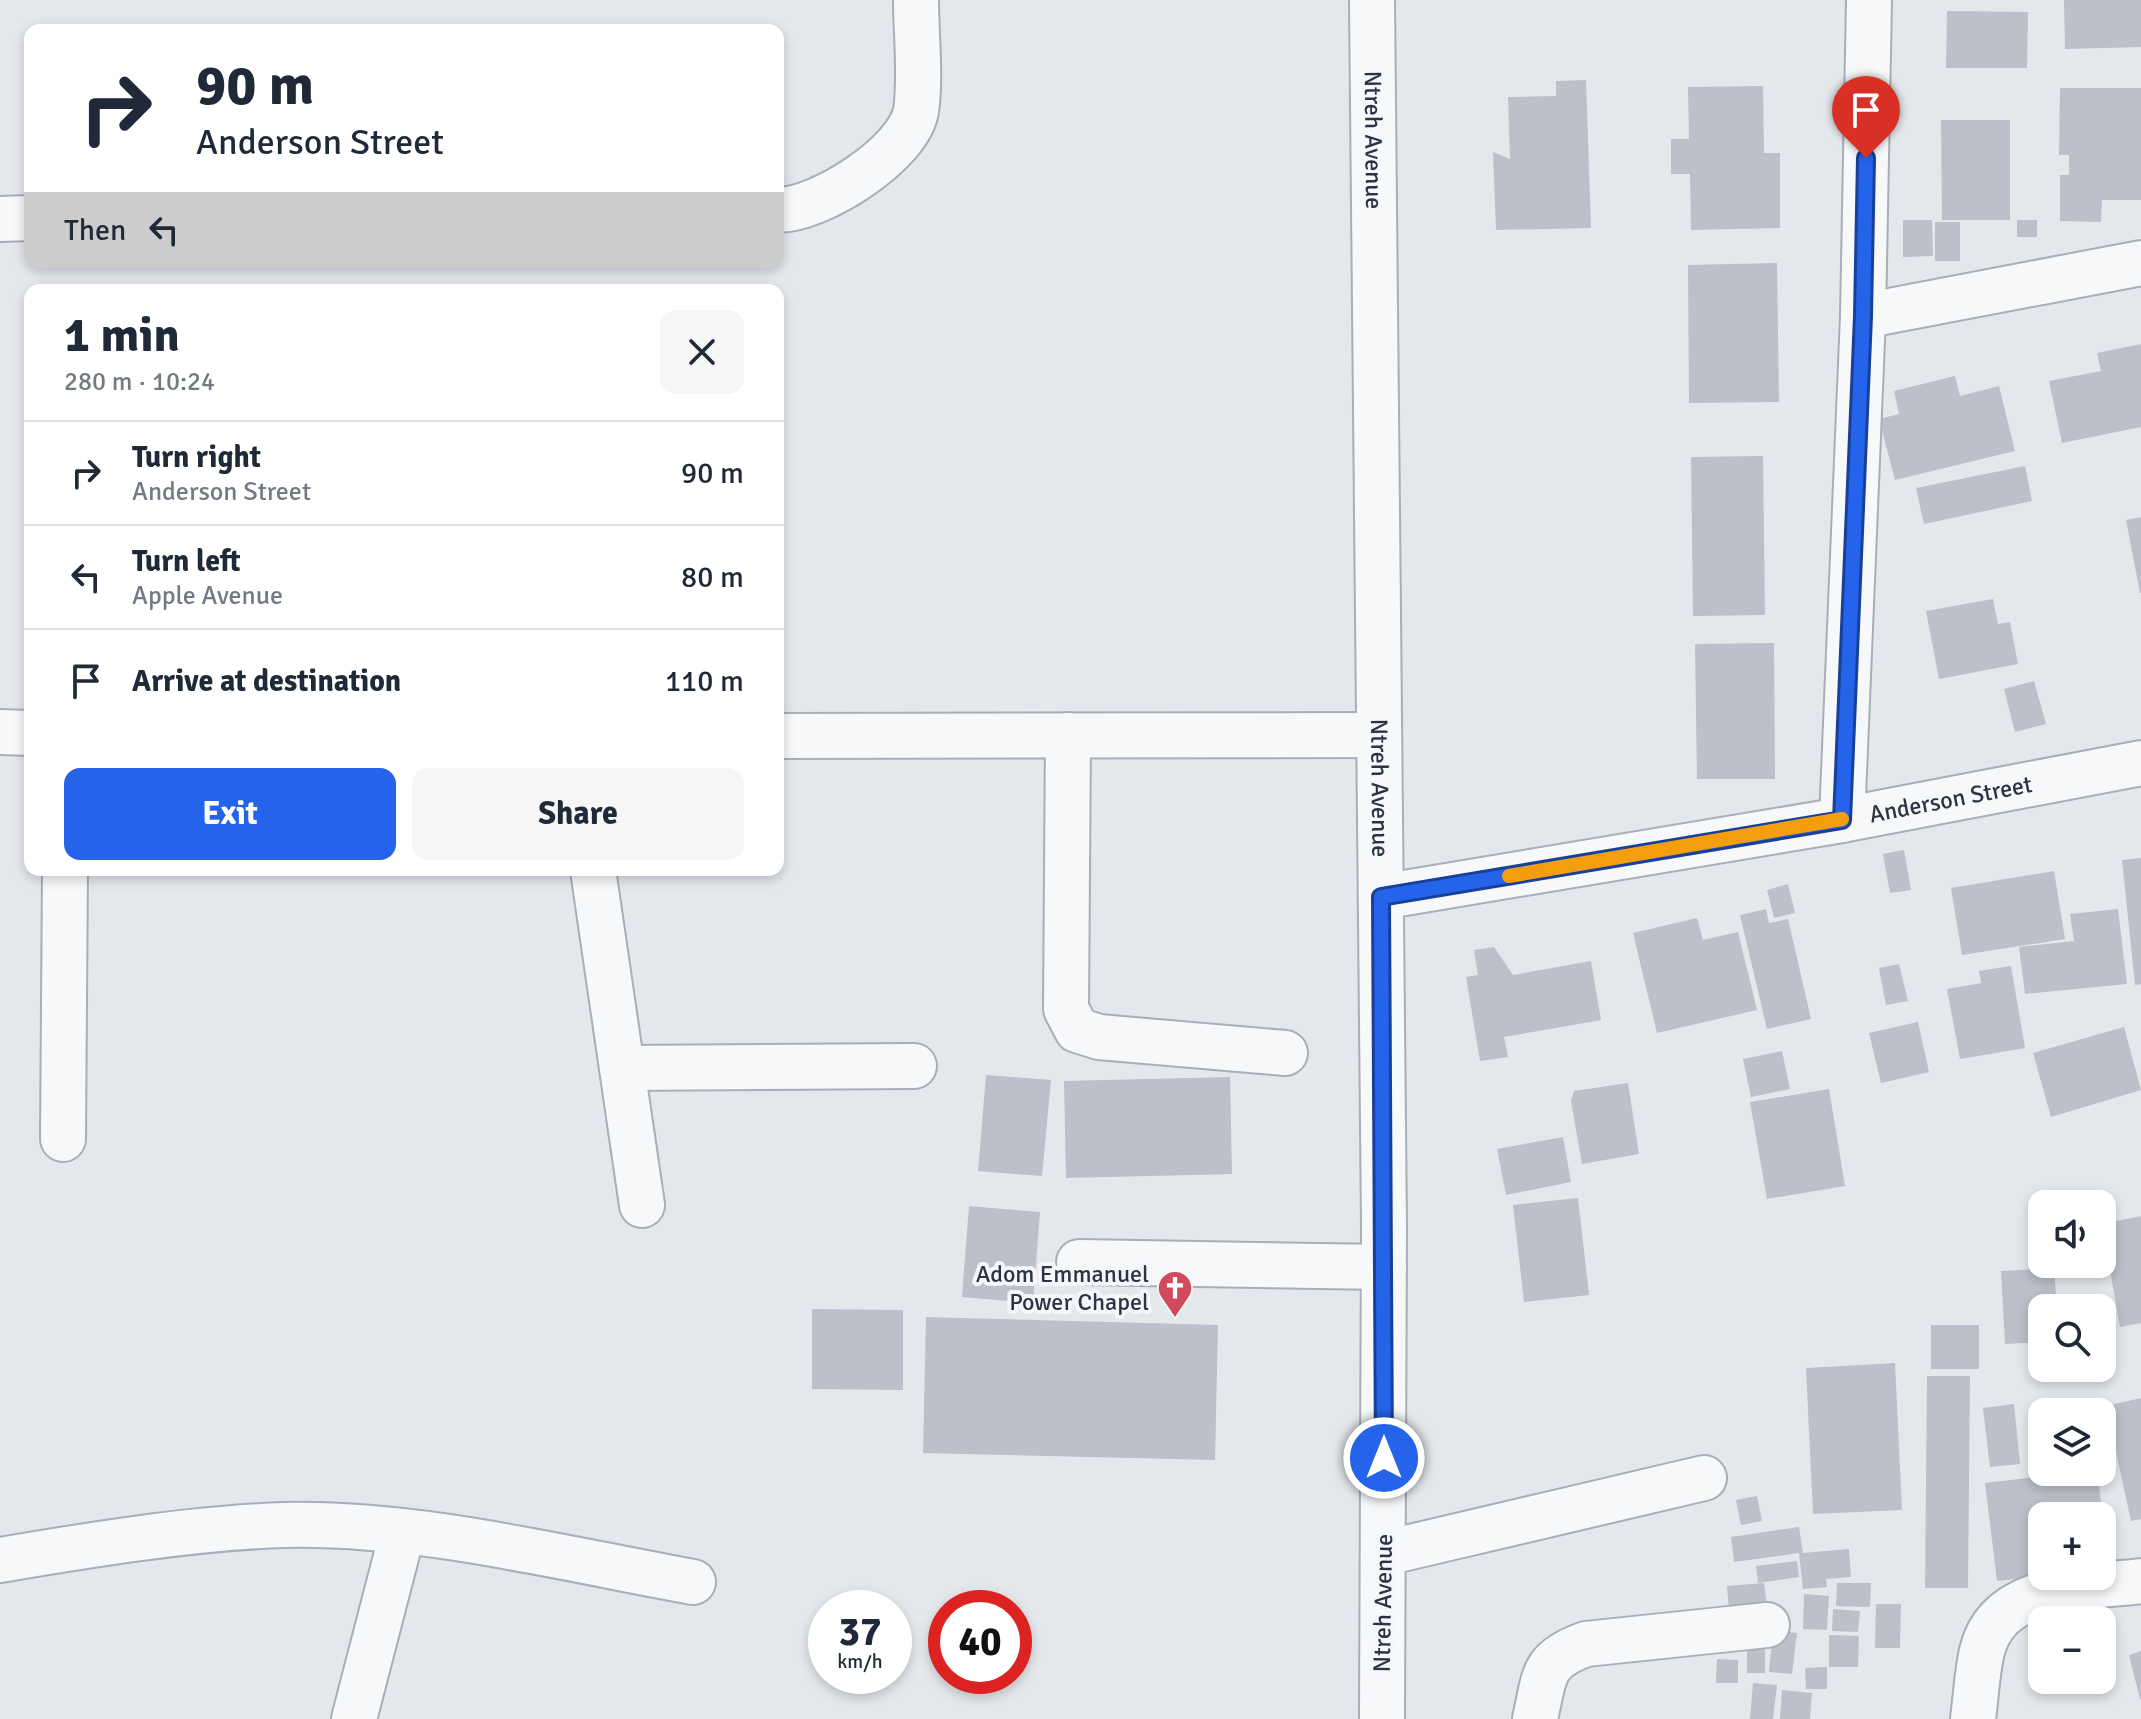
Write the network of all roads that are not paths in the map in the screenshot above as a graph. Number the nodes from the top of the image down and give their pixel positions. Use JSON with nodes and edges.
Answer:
{"nodes":[{"id":1,"x":916,"y":0,"type":"edge"},
{"id":2,"x":1372,"y":0,"type":"edge"},
{"id":3,"x":1869,"y":0,"type":"edge"},
{"id":4,"x":784,"y":208,"type":"edge"},
{"id":5,"x":24,"y":218,"type":"edge"},
{"id":6,"x":0,"y":219,"type":"edge"},
{"id":7,"x":2141,"y":263,"type":"edge"},
{"id":8,"x":1863,"y":316,"type":"junction"},
{"id":9,"x":0,"y":732,"type":"edge"},
{"id":10,"x":24,"y":733,"type":"edge"},
{"id":11,"x":1068,"y":735,"type":"junction"},
{"id":12,"x":1378,"y":735,"type":"junction"},
{"id":13,"x":784,"y":736,"type":"edge"},
{"id":14,"x":2141,"y":763,"type":"edge"},
{"id":15,"x":1842,"y":820,"type":"junction"},
{"id":16,"x":65,"y":876,"type":"edge"},
{"id":17,"x":594,"y":876,"type":"edge"},
{"id":18,"x":1381,"y":897,"type":"junction"},
{"id":19,"x":1285,"y":1053,"type":"dead end"},
{"id":20,"x":914,"y":1066,"type":"dead end"},
{"id":21,"x":622,"y":1068,"type":"junction"},
{"id":22,"x":63,"y":1139,"type":"dead end"},
{"id":23,"x":642,"y":1205,"type":"dead end"},
{"id":24,"x":1079,"y":1262,"type":"dead end"},
{"id":25,"x":1384,"y":1267,"type":"junction"},
{"id":26,"x":1704,"y":1478,"type":"dead end"},
{"id":27,"x":402,"y":1534,"type":"junction"},
{"id":28,"x":1385,"y":1553,"type":"junction"},
{"id":29,"x":0,"y":1560,"type":"edge"},
{"id":30,"x":2141,"y":1581,"type":"edge"},
{"id":31,"x":693,"y":1582,"type":"dead end"},
{"id":32,"x":1767,"y":1625,"type":"dead end"},
{"id":33,"x":354,"y":1719,"type":"edge"},
{"id":34,"x":1382,"y":1719,"type":"edge"},
{"id":35,"x":1535,"y":1719,"type":"edge"},
{"id":36,"x":1973,"y":1719,"type":"edge"}],
"edges":[{"from":1,"to":4,"type":"street"},
{"from":2,"to":12,"type":"street","name":"Ntreh Avenue"},
{"from":3,"to":8,"type":"street"},
{"from":5,"to":6,"type":"street"},
{"from":7,"to":8,"type":"street"},
{"from":8,"to":15,"type":"street"},
{"from":9,"to":10,"type":"street"},
{"from":11,"to":12,"type":"street"},
{"from":11,"to":13,"type":"street"},
{"from":11,"to":19,"type":"street"},
{"from":12,"to":18,"type":"street","name":"Ntreh Avenue"},
{"from":14,"to":15,"type":"street","name":"Anderson Street"},
{"from":15,"to":18,"type":"street","name":"Anderson Street"},
{"from":16,"to":22,"type":"street"},
{"from":17,"to":21,"type":"street"},
{"from":18,"to":25,"type":"street","name":"Ntreh Avenue"},
{"from":20,"to":21,"type":"street"},
{"from":21,"to":23,"type":"street"},
{"from":24,"to":25,"type":"street"},
{"from":25,"to":28,"type":"street","name":"Ntreh Avenue"},
{"from":26,"to":28,"type":"street"},
{"from":27,"to":29,"type":"street"},
{"from":27,"to":31,"type":"street"},
{"from":27,"to":33,"type":"street"},
{"from":28,"to":34,"type":"street","name":"Ntreh Avenue"},
{"from":30,"to":36,"type":"street"},
{"from":32,"to":35,"type":"street"}]}
